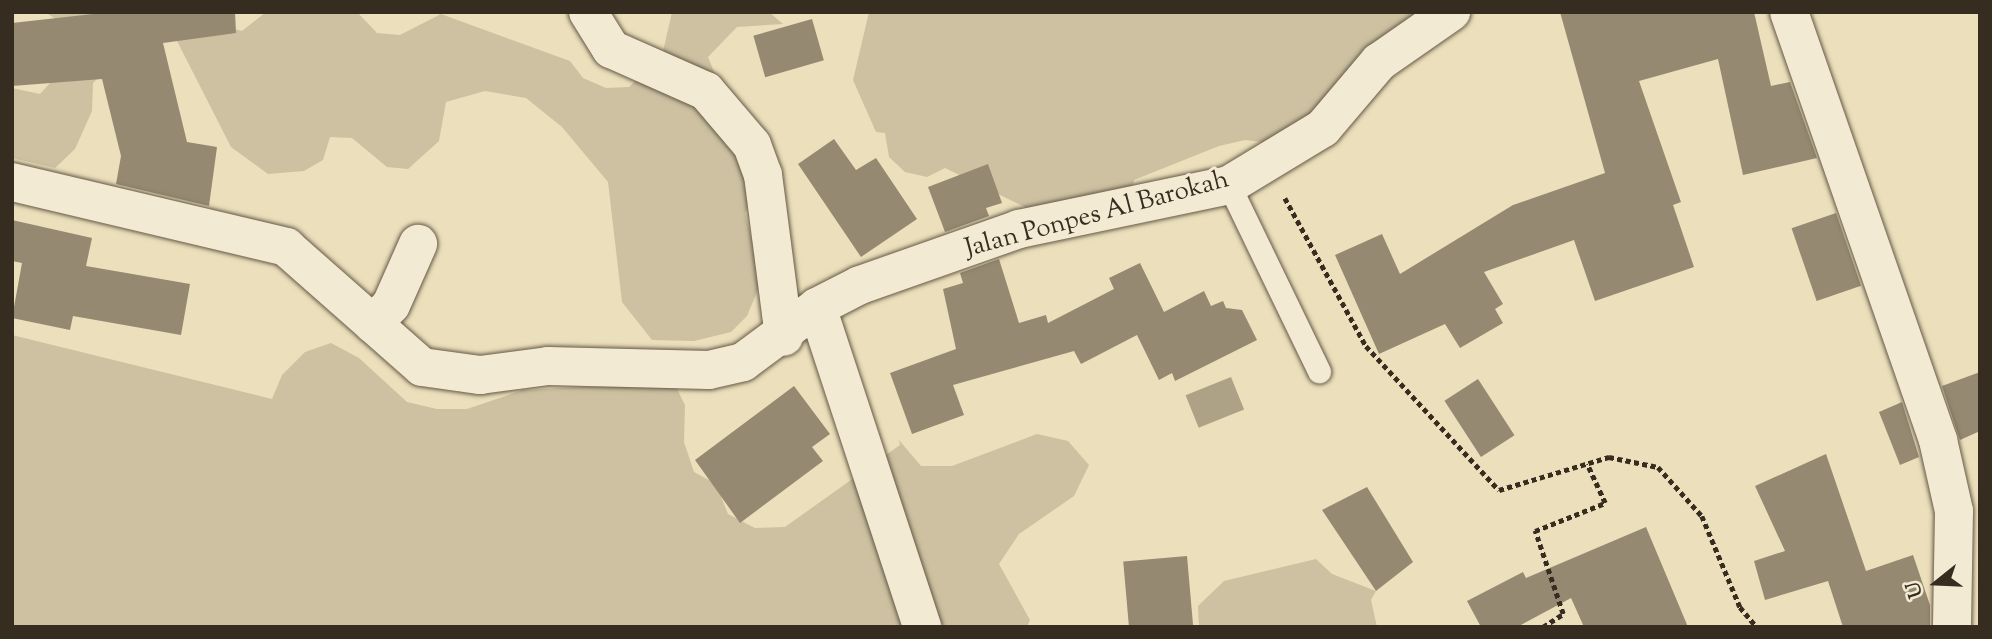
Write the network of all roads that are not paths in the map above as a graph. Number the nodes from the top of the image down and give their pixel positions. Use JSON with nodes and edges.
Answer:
{"nodes":[{"id":1,"x":588,"y":12,"type":"edge"},
{"id":2,"x":1451,"y":12,"type":"edge"},
{"id":3,"x":1789,"y":12,"type":"edge"},
{"id":4,"x":12,"y":182,"type":"edge"},
{"id":5,"x":1229,"y":185,"type":"junction"},
{"id":6,"x":418,"y":244,"type":"dead end"},
{"id":7,"x":817,"y":307,"type":"junction"},
{"id":8,"x":373,"y":324,"type":"junction"},
{"id":9,"x":784,"y":337,"type":"junction"},
{"id":10,"x":1319,"y":371,"type":"dead end"},
{"id":11,"x":922,"y":627,"type":"edge"},
{"id":12,"x":1952,"y":627,"type":"edge"}],
"edges":[{"from":1,"to":9,"type":"street"},
{"from":2,"to":5,"type":"street","name":"Jalan Ponpes Al Barokah"},
{"from":3,"to":12,"type":"street"},
{"from":4,"to":8,"type":"street","name":"Jalan Ponpes Al Barokah"},
{"from":5,"to":7,"type":"street","name":"Jalan Ponpes Al Barokah"},
{"from":5,"to":10,"type":"lane"},
{"from":6,"to":8,"type":"street"},
{"from":7,"to":9,"type":"street","name":"Jalan Ponpes Al Barokah"},
{"from":7,"to":11,"type":"street"},
{"from":8,"to":9,"type":"street","name":"Jalan Ponpes Al Barokah"}]}
